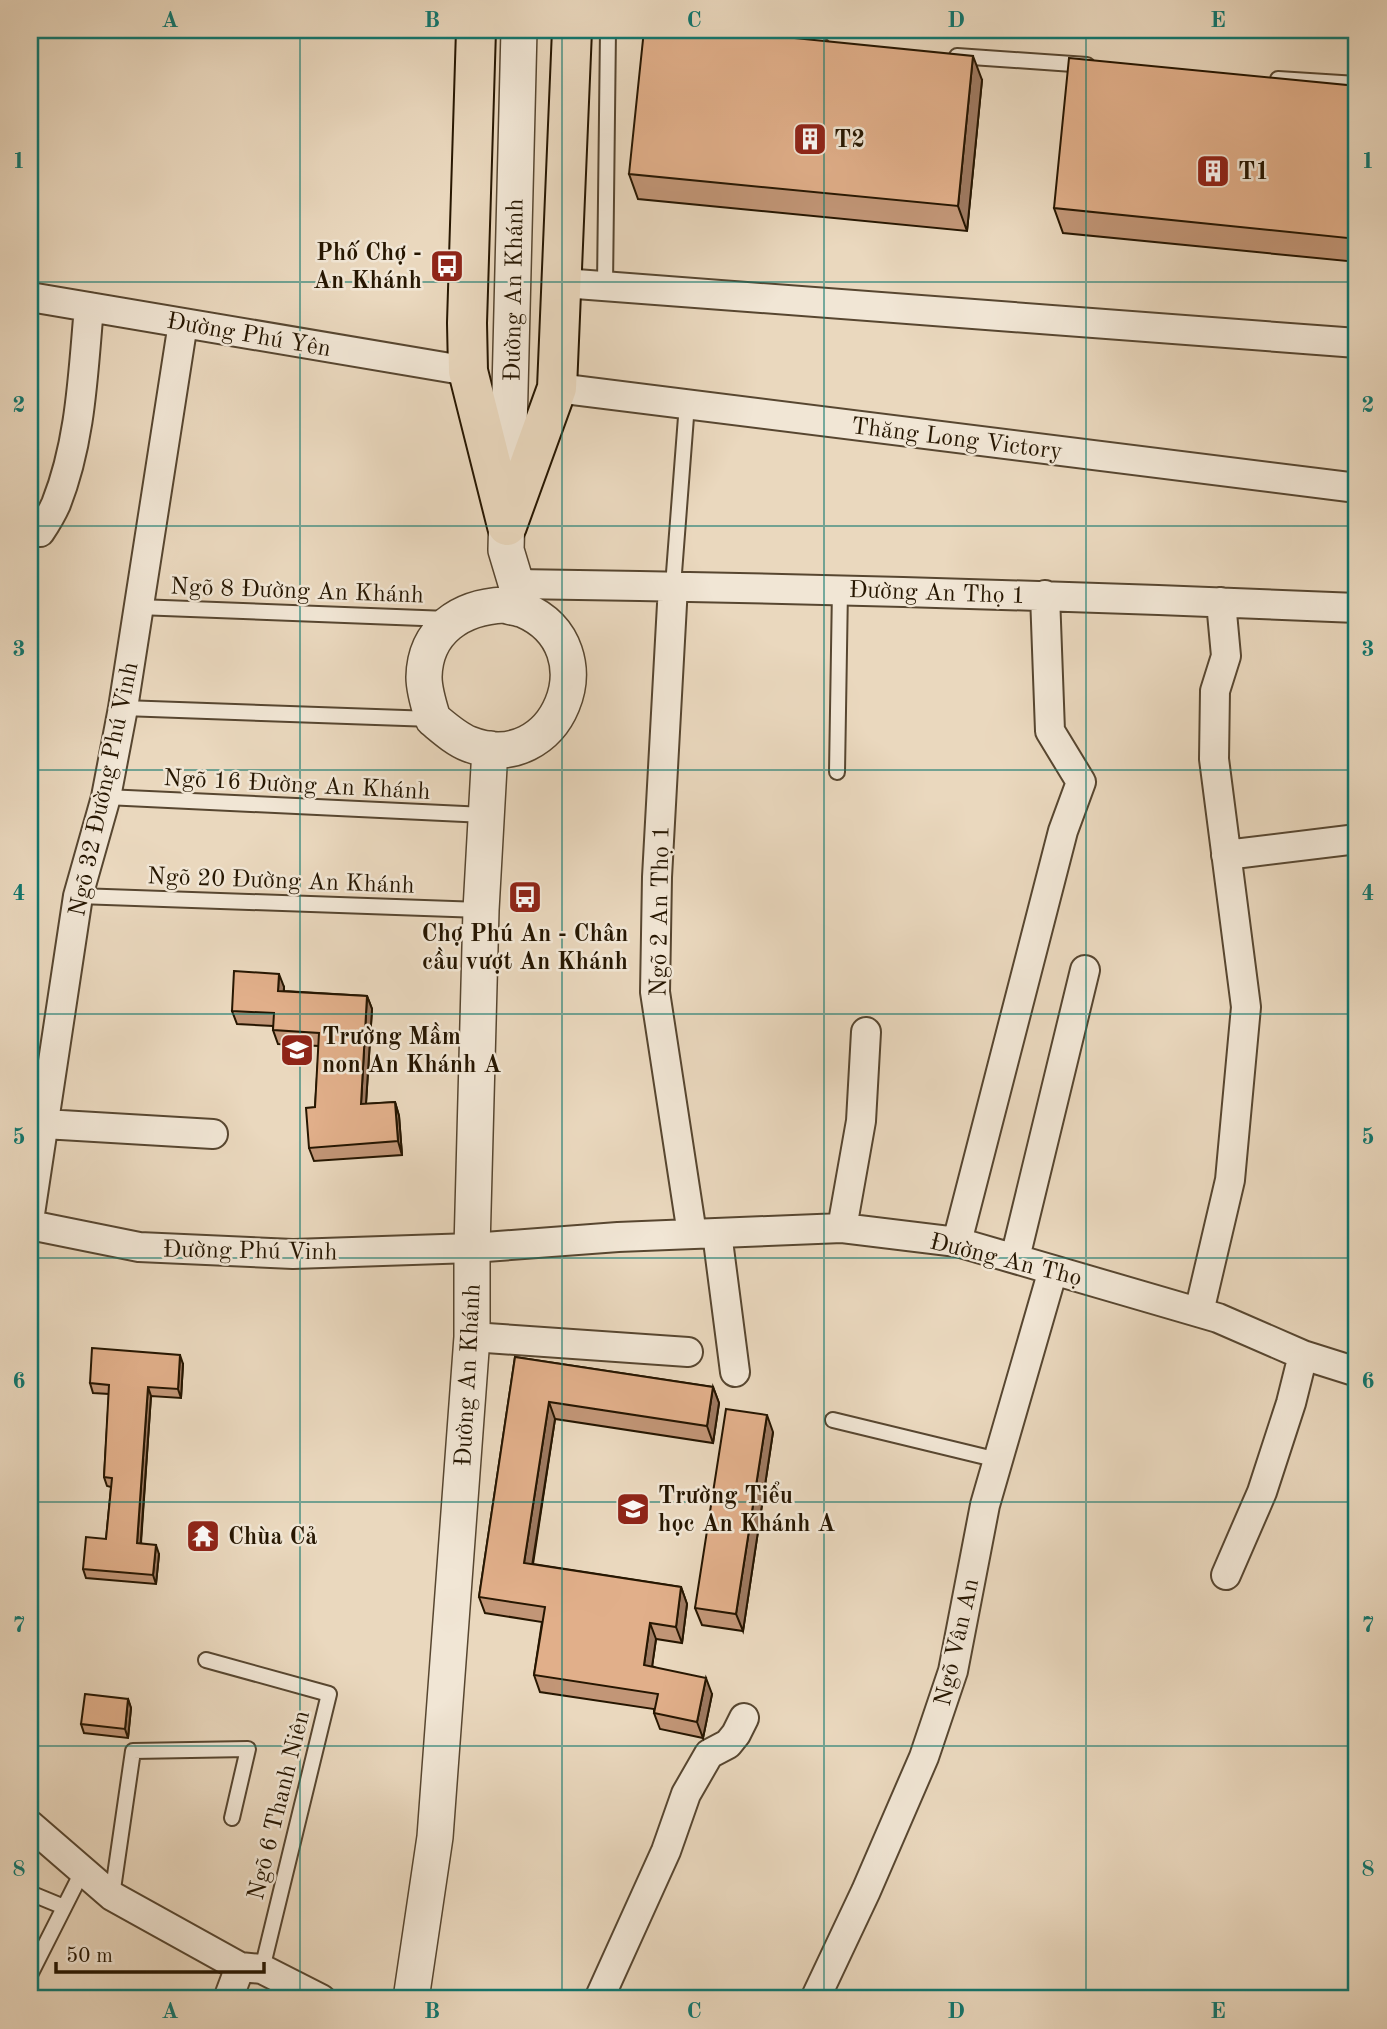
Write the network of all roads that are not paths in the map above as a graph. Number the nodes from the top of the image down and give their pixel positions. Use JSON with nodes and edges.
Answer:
{"nodes":[{"id":1,"x":476,"y":30,"type":"edge"},
{"id":2,"x":519,"y":30,"type":"edge"},
{"id":3,"x":572,"y":30,"type":"edge"},
{"id":4,"x":608,"y":30,"type":"edge"},
{"id":5,"x":810,"y":30,"type":"edge"},
{"id":6,"x":838,"y":47,"type":"edge"},
{"id":7,"x":947,"y":55,"type":"edge"},
{"id":8,"x":1098,"y":66,"type":"edge"},
{"id":9,"x":1262,"y":78,"type":"edge"},
{"id":10,"x":1357,"y":84,"type":"edge"},
{"id":11,"x":563,"y":283,"type":"junction"},
{"id":12,"x":605,"y":285,"type":"junction"},
{"id":13,"x":30,"y":297,"type":"edge"},
{"id":14,"x":89,"y":307,"type":"junction"},
{"id":15,"x":183,"y":323,"type":"junction"},
{"id":16,"x":1357,"y":343,"type":"edge"},
{"id":17,"x":468,"y":371,"type":"junction"},
{"id":18,"x":557,"y":388,"type":"junction"},
{"id":19,"x":687,"y":404,"type":"junction"},
{"id":20,"x":1357,"y":488,"type":"edge"},
{"id":21,"x":30,"y":530,"type":"edge"},
{"id":22,"x":507,"y":538,"type":"junction"},
{"id":23,"x":673,"y":586,"type":"junction"},
{"id":24,"x":840,"y":589,"type":"junction"},
{"id":25,"x":1045,"y":595,"type":"junction"},
{"id":26,"x":520,"y":597,"type":"junction"},
{"id":27,"x":1221,"y":602,"type":"junction"},
{"id":28,"x":138,"y":607,"type":"junction"},
{"id":29,"x":1357,"y":608,"type":"edge"},
{"id":30,"x":466,"y":613,"type":"junction"},
{"id":31,"x":123,"y":708,"type":"junction"},
{"id":32,"x":433,"y":719,"type":"junction"},
{"id":33,"x":490,"y":749,"type":"junction"},
{"id":34,"x":837,"y":772,"type":"dead end"},
{"id":35,"x":106,"y":797,"type":"junction"},
{"id":36,"x":487,"y":815,"type":"junction"},
{"id":37,"x":1357,"y":839,"type":"edge"},
{"id":38,"x":1226,"y":855,"type":"junction"},
{"id":39,"x":79,"y":896,"type":"junction"},
{"id":40,"x":481,"y":910,"type":"junction"},
{"id":41,"x":1085,"y":970,"type":"dead end"},
{"id":42,"x":866,"y":1032,"type":"dead end"},
{"id":43,"x":44,"y":1124,"type":"junction"},
{"id":44,"x":213,"y":1135,"type":"dead end"},
{"id":45,"x":30,"y":1214,"type":"edge"},
{"id":46,"x":30,"y":1225,"type":"edge"},
{"id":47,"x":842,"y":1228,"type":"junction"},
{"id":48,"x":705,"y":1234,"type":"junction"},
{"id":49,"x":957,"y":1242,"type":"junction"},
{"id":50,"x":471,"y":1248,"type":"junction"},
{"id":51,"x":1015,"y":1258,"type":"junction"},
{"id":52,"x":1053,"y":1270,"type":"junction"},
{"id":53,"x":1199,"y":1312,"type":"junction"},
{"id":54,"x":472,"y":1337,"type":"junction"},
{"id":55,"x":688,"y":1352,"type":"dead end"},
{"id":56,"x":1303,"y":1355,"type":"junction"},
{"id":57,"x":734,"y":1372,"type":"dead end"},
{"id":58,"x":1357,"y":1373,"type":"edge"},
{"id":59,"x":833,"y":1420,"type":"dead end"},
{"id":60,"x":998,"y":1460,"type":"junction"},
{"id":61,"x":1226,"y":1575,"type":"dead end"},
{"id":62,"x":206,"y":1660,"type":"dead end"},
{"id":63,"x":744,"y":1718,"type":"dead end"},
{"id":64,"x":232,"y":1818,"type":"dead end"},
{"id":65,"x":30,"y":1825,"type":"edge"},
{"id":66,"x":82,"y":1872,"type":"junction"},
{"id":67,"x":30,"y":1893,"type":"edge"},
{"id":68,"x":112,"y":1896,"type":"junction"},
{"id":69,"x":64,"y":1907,"type":"junction"},
{"id":70,"x":251,"y":1968,"type":"junction"},
{"id":71,"x":30,"y":1975,"type":"edge"},
{"id":72,"x":228,"y":1999,"type":"edge"},
{"id":73,"x":321,"y":1999,"type":"edge"},
{"id":74,"x":411,"y":1999,"type":"edge"},
{"id":75,"x":599,"y":1999,"type":"edge"},
{"id":76,"x":815,"y":1999,"type":"edge"}],
"edges":[{"from":1,"to":17,"type":"main road"},
{"from":2,"to":22,"type":"street","name":"Đường An Khánh"},
{"from":3,"to":11,"type":"main road"},
{"from":4,"to":12,"type":"lane"},
{"from":5,"to":6,"type":"lane"},
{"from":7,"to":8,"type":"lane"},
{"from":9,"to":10,"type":"lane"},
{"from":11,"to":12,"type":"street"},
{"from":11,"to":18,"type":"main road"},
{"from":12,"to":16,"type":"street"},
{"from":13,"to":14,"type":"street","name":"Đường Phú Yên"},
{"from":14,"to":15,"type":"street","name":"Đường Phú Yên"},
{"from":14,"to":21,"type":"street"},
{"from":15,"to":17,"type":"street","name":"Đường Phú Yên"},
{"from":15,"to":28,"type":"street","name":"Ngõ 32 Đường Phú Vinh"},
{"from":17,"to":22,"type":"main road"},
{"from":18,"to":19,"type":"street","name":"Thăng Long Victory"},
{"from":18,"to":22,"type":"main road"},
{"from":19,"to":20,"type":"street","name":"Thăng Long Victory"},
{"from":19,"to":23,"type":"lane"},
{"from":22,"to":26,"type":"street","name":"Đường An Khánh"},
{"from":22,"to":30,"type":"street","name":"Đường An Khánh"},
{"from":23,"to":24,"type":"street","name":"Đường An Thọ 1"},
{"from":23,"to":26,"type":"street","name":"Đường An Thọ 1"},
{"from":23,"to":48,"type":"street","name":"Ngõ 2 An Thọ 1"},
{"from":24,"to":25,"type":"street","name":"Đường An Thọ 1"},
{"from":24,"to":34,"type":"lane"},
{"from":25,"to":27,"type":"street","name":"Đường An Thọ 1"},
{"from":25,"to":49,"type":"street"},
{"from":26,"to":30,"type":"street"},
{"from":26,"to":33,"type":"street"},
{"from":27,"to":29,"type":"street","name":"Đường An Thọ 1"},
{"from":27,"to":38,"type":"street"},
{"from":28,"to":30,"type":"lane","name":"Ngõ 8 Đường An Khánh"},
{"from":28,"to":31,"type":"street","name":"Ngõ 32 Đường Phú Vinh"},
{"from":30,"to":32,"type":"street"},
{"from":31,"to":32,"type":"lane"},
{"from":31,"to":35,"type":"street","name":"Ngõ 32 Đường Phú Vinh"},
{"from":32,"to":33,"type":"street"},
{"from":33,"to":36,"type":"street","name":"Đường An Khánh"},
{"from":35,"to":36,"type":"lane","name":"Ngõ 16 Đường An Khánh"},
{"from":35,"to":39,"type":"street","name":"Ngõ 32 Đường Phú Vinh"},
{"from":36,"to":40,"type":"street","name":"Đường An Khánh"},
{"from":37,"to":38,"type":"street"},
{"from":38,"to":53,"type":"street"},
{"from":39,"to":40,"type":"lane","name":"Ngõ 20 Đường An Khánh"},
{"from":39,"to":43,"type":"street","name":"Ngõ 32 Đường Phú Vinh"},
{"from":40,"to":50,"type":"street","name":"Đường An Khánh"},
{"from":41,"to":51,"type":"street"},
{"from":42,"to":47,"type":"street"},
{"from":43,"to":44,"type":"street"},
{"from":43,"to":45,"type":"street","name":"Ngõ 32 Đường Phú Vinh"},
{"from":46,"to":50,"type":"street","name":"Đường Phú Vinh"},
{"from":47,"to":48,"type":"street","name":"Đường An Thọ"},
{"from":47,"to":49,"type":"street","name":"Đường An Thọ"},
{"from":48,"to":50,"type":"street","name":"Đường An Thọ"},
{"from":48,"to":57,"type":"street","name":"Ngõ 2 An Thọ 1"},
{"from":49,"to":51,"type":"street","name":"Đường An Thọ"},
{"from":50,"to":54,"type":"street","name":"Đường An Khánh"},
{"from":51,"to":52,"type":"street","name":"Đường An Thọ"},
{"from":52,"to":53,"type":"street","name":"Đường An Thọ"},
{"from":52,"to":60,"type":"street","name":"Ngõ Vân An"},
{"from":53,"to":56,"type":"street","name":"Đường An Thọ"},
{"from":54,"to":55,"type":"street"},
{"from":54,"to":74,"type":"street","name":"Đường An Khánh"},
{"from":56,"to":58,"type":"street","name":"Đường An Thọ"},
{"from":56,"to":61,"type":"street"},
{"from":59,"to":60,"type":"lane"},
{"from":60,"to":76,"type":"street","name":"Ngõ Vân An"},
{"from":62,"to":70,"type":"lane","name":"Ngõ 6 Thanh Niên"},
{"from":63,"to":75,"type":"street"},
{"from":64,"to":68,"type":"lane"},
{"from":65,"to":66,"type":"street"},
{"from":66,"to":68,"type":"street"},
{"from":66,"to":69,"type":"lane"},
{"from":67,"to":69,"type":"lane"},
{"from":68,"to":70,"type":"street"},
{"from":69,"to":71,"type":"lane"},
{"from":70,"to":72,"type":"street"},
{"from":70,"to":73,"type":"street"}]}
